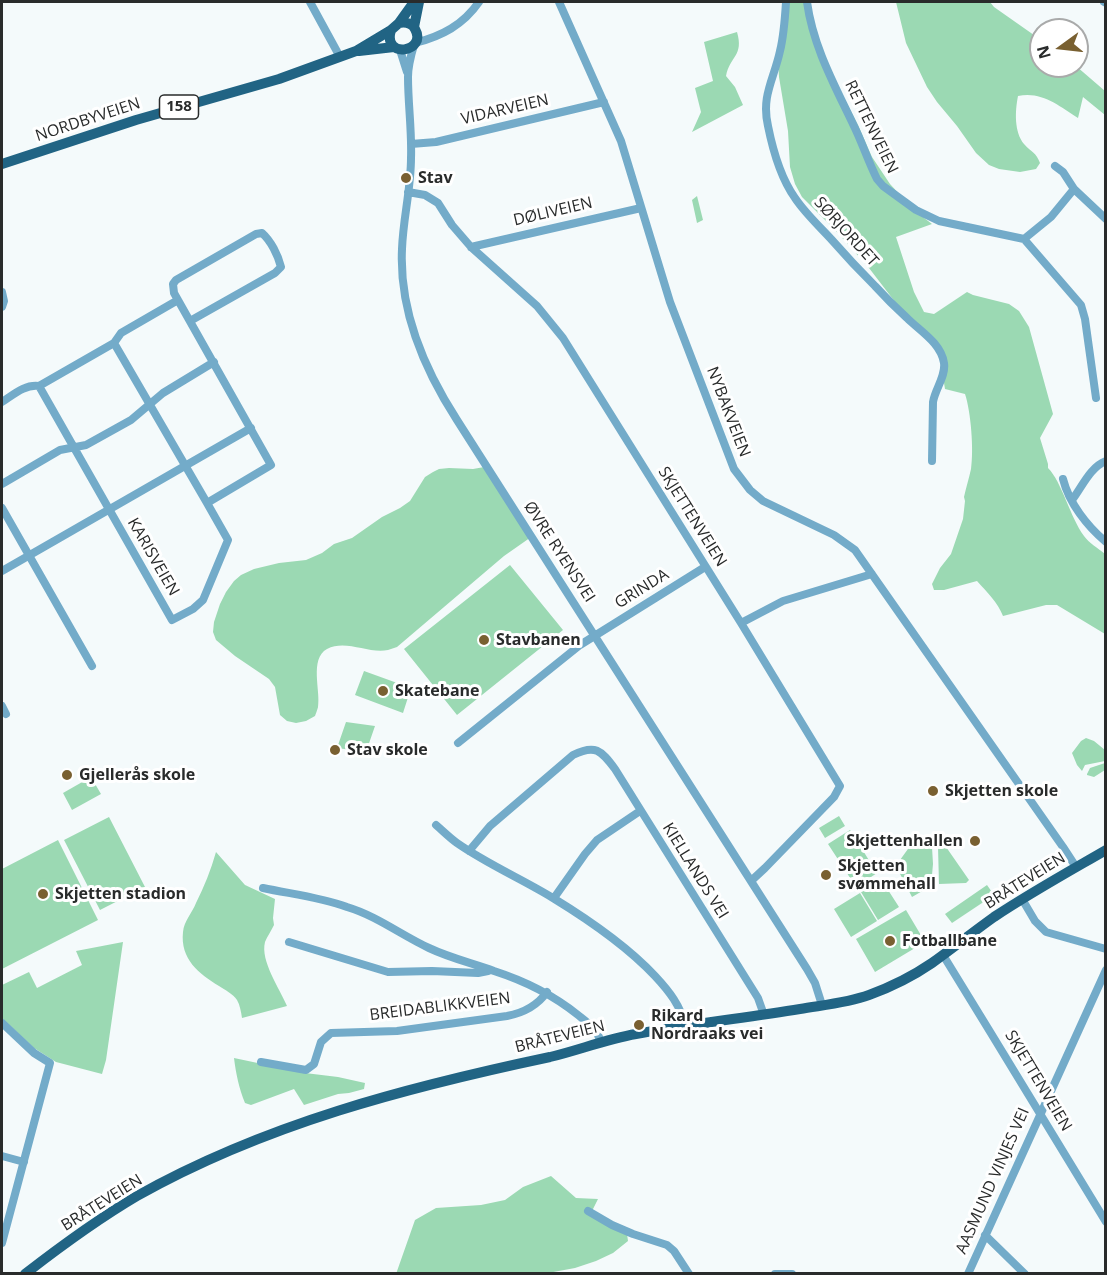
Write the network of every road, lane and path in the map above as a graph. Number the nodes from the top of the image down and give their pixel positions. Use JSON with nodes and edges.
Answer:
{"nodes":[{"id":1,"x":310,"y":2,"type":"edge"},
{"id":2,"x":414,"y":2,"type":"edge"},
{"id":3,"x":419,"y":2,"type":"edge"},
{"id":4,"x":479,"y":2,"type":"edge"},
{"id":5,"x":559,"y":2,"type":"edge"},
{"id":6,"x":786,"y":2,"type":"edge"},
{"id":7,"x":807,"y":2,"type":"edge"},
{"id":8,"x":395,"y":26,"type":"junction"},
{"id":9,"x":415,"y":29,"type":"junction"},
{"id":10,"x":441,"y":34,"type":"junction"},
{"id":11,"x":415,"y":44,"type":"junction"},
{"id":12,"x":397,"y":48,"type":"junction"},
{"id":13,"x":356,"y":51,"type":"junction"},
{"id":14,"x":340,"y":57,"type":"junction"},
{"id":15,"x":408,"y":75,"type":"junction"},
{"id":16,"x":604,"y":102,"type":"junction"},
{"id":17,"x":411,"y":144,"type":"junction"},
{"id":18,"x":2,"y":164,"type":"edge"},
{"id":19,"x":1055,"y":165,"type":"dead end"},
{"id":20,"x":1074,"y":189,"type":"junction"},
{"id":21,"x":408,"y":192,"type":"junction"},
{"id":22,"x":641,"y":207,"type":"junction"},
{"id":23,"x":1106,"y":219,"type":"edge"},
{"id":24,"x":1024,"y":240,"type":"junction"},
{"id":25,"x":471,"y":247,"type":"junction"},
{"id":26,"x":2,"y":292,"type":"edge"},
{"id":27,"x":178,"y":300,"type":"junction"},
{"id":28,"x":2,"y":307,"type":"edge"},
{"id":29,"x":190,"y":321,"type":"junction"},
{"id":30,"x":114,"y":343,"type":"junction"},
{"id":31,"x":214,"y":362,"type":"junction"},
{"id":32,"x":39,"y":386,"type":"junction"},
{"id":33,"x":1096,"y":398,"type":"dead end"},
{"id":34,"x":2,"y":402,"type":"edge"},
{"id":35,"x":149,"y":404,"type":"junction"},
{"id":36,"x":251,"y":428,"type":"junction"},
{"id":37,"x":73,"y":448,"type":"junction"},
{"id":38,"x":932,"y":461,"type":"dead end"},
{"id":39,"x":1106,"y":461,"type":"edge"},
{"id":40,"x":185,"y":466,"type":"junction"},
{"id":41,"x":1063,"y":479,"type":"dead end"},
{"id":42,"x":2,"y":484,"type":"edge"},
{"id":43,"x":1072,"y":500,"type":"junction"},
{"id":44,"x":207,"y":503,"type":"junction"},
{"id":45,"x":2,"y":507,"type":"edge"},
{"id":46,"x":109,"y":510,"type":"junction"},
{"id":47,"x":1106,"y":542,"type":"edge"},
{"id":48,"x":29,"y":555,"type":"junction"},
{"id":49,"x":705,"y":567,"type":"junction"},
{"id":50,"x":2,"y":571,"type":"edge"},
{"id":51,"x":872,"y":574,"type":"junction"},
{"id":52,"x":741,"y":623,"type":"junction"},
{"id":53,"x":594,"y":636,"type":"junction"},
{"id":54,"x":92,"y":666,"type":"dead end"},
{"id":55,"x":459,"y":743,"type":"dead end"},
{"id":56,"x":640,"y":811,"type":"junction"},
{"id":57,"x":436,"y":825,"type":"dead end"},
{"id":58,"x":1106,"y":850,"type":"edge"},
{"id":59,"x":469,"y":851,"type":"junction"},
{"id":60,"x":1076,"y":867,"type":"junction"},
{"id":61,"x":751,"y":881,"type":"junction"},
{"id":62,"x":262,"y":888,"type":"dead end"},
{"id":63,"x":554,"y":898,"type":"junction"},
{"id":64,"x":1022,"y":899,"type":"junction"},
{"id":65,"x":289,"y":942,"type":"dead end"},
{"id":66,"x":1106,"y":949,"type":"edge"},
{"id":67,"x":943,"y":955,"type":"junction"},
{"id":68,"x":492,"y":970,"type":"junction"},
{"id":69,"x":1106,"y":970,"type":"edge"},
{"id":70,"x":547,"y":992,"type":"junction"},
{"id":71,"x":822,"y":1005,"type":"junction"},
{"id":72,"x":764,"y":1015,"type":"junction"},
{"id":73,"x":2,"y":1023,"type":"edge"},
{"id":74,"x":685,"y":1026,"type":"junction"},
{"id":75,"x":601,"y":1042,"type":"junction"},
{"id":76,"x":261,"y":1062,"type":"dead end"},
{"id":77,"x":1040,"y":1113,"type":"junction"},
{"id":78,"x":2,"y":1156,"type":"edge"},
{"id":79,"x":24,"y":1162,"type":"junction"},
{"id":80,"x":588,"y":1211,"type":"dead end"},
{"id":81,"x":1106,"y":1222,"type":"edge"},
{"id":82,"x":985,"y":1235,"type":"junction"},
{"id":83,"x":2,"y":1243,"type":"edge"},
{"id":84,"x":25,"y":1274,"type":"edge"},
{"id":85,"x":689,"y":1274,"type":"edge"},
{"id":86,"x":775,"y":1274,"type":"edge"},
{"id":87,"x":792,"y":1274,"type":"edge"},
{"id":88,"x":968,"y":1274,"type":"edge"},
{"id":89,"x":1025,"y":1274,"type":"edge"}],
"edges":[{"from":1,"to":14,"type":"street"},
{"from":2,"to":8,"type":"main road","number":"158"},
{"from":3,"to":9,"type":"main road"},
{"from":4,"to":10,"type":"street"},
{"from":5,"to":16,"type":"street","name":"NYBAKVEIEN"},
{"from":6,"to":38,"type":"street","name":"SØRJORDET"},
{"from":7,"to":24,"type":"street","name":"RETTENVEIEN"},
{"from":8,"to":9,"type":"main road"},
{"from":8,"to":12,"type":"main road"},
{"from":8,"to":13,"type":"main road","name":"NORDBYVEIEN","number":"158"},
{"from":9,"to":10,"type":"street"},
{"from":9,"to":11,"type":"main road"},
{"from":10,"to":11,"type":"street"},
{"from":11,"to":12,"type":"main road","number":"158"},
{"from":11,"to":15,"type":"street","name":"ØVRE RYENSVEI"},
{"from":12,"to":13,"type":"main road","name":"NORDBYVEIEN","number":"158"},
{"from":12,"to":15,"type":"street","name":"ØVRE RYENSVEI"},
{"from":13,"to":14,"type":"main road","name":"NORDBYVEIEN","number":"158"},
{"from":14,"to":18,"type":"main road","name":"NORDBYVEIEN","number":"158"},
{"from":15,"to":17,"type":"street","name":"ØVRE RYENSVEI"},
{"from":16,"to":17,"type":"street","name":"VIDARVEIEN"},
{"from":16,"to":22,"type":"street","name":"NYBAKVEIEN"},
{"from":17,"to":21,"type":"street","name":"ØVRE RYENSVEI"},
{"from":19,"to":20,"type":"street"},
{"from":20,"to":23,"type":"street"},
{"from":20,"to":24,"type":"street"},
{"from":21,"to":25,"type":"street","name":"SKJETTENVEIEN"},
{"from":21,"to":53,"type":"street","name":"ØVRE RYENSVEI"},
{"from":22,"to":25,"type":"street","name":"DØLIVEIEN"},
{"from":22,"to":51,"type":"street","name":"NYBAKVEIEN"},
{"from":24,"to":33,"type":"street"},
{"from":25,"to":49,"type":"street","name":"SKJETTENVEIEN"},
{"from":26,"to":28,"type":"street"},
{"from":27,"to":29,"type":"street"},
{"from":27,"to":29,"type":"street"},
{"from":27,"to":30,"type":"street"},
{"from":29,"to":31,"type":"street"},
{"from":30,"to":32,"type":"street"},
{"from":30,"to":35,"type":"street","name":"KARISVEIEN"},
{"from":31,"to":35,"type":"street"},
{"from":31,"to":36,"type":"street"},
{"from":32,"to":34,"type":"street"},
{"from":32,"to":37,"type":"street","name":"KARISVEIEN"},
{"from":35,"to":37,"type":"street"},
{"from":35,"to":40,"type":"street","name":"KARISVEIEN"},
{"from":36,"to":40,"type":"street","name":"KARISVEIEN"},
{"from":36,"to":44,"type":"street"},
{"from":37,"to":42,"type":"street"},
{"from":37,"to":46,"type":"street","name":"KARISVEIEN"},
{"from":39,"to":43,"type":"street"},
{"from":40,"to":44,"type":"street","name":"KARISVEIEN"},
{"from":40,"to":46,"type":"street","name":"KARISVEIEN"},
{"from":41,"to":43,"type":"street"},
{"from":43,"to":47,"type":"street"},
{"from":44,"to":46,"type":"street","name":"KARISVEIEN"},
{"from":45,"to":48,"type":"street"},
{"from":46,"to":48,"type":"street","name":"KARISVEIEN"},
{"from":48,"to":50,"type":"street","name":"KARISVEIEN"},
{"from":48,"to":54,"type":"street"},
{"from":49,"to":52,"type":"street","name":"SKJETTENVEIEN"},
{"from":49,"to":53,"type":"street","name":"GRINDA"},
{"from":51,"to":52,"type":"street"},
{"from":51,"to":60,"type":"street","name":"NYBAKVEIEN"},
{"from":52,"to":61,"type":"street","name":"SKJETTENVEIEN"},
{"from":53,"to":55,"type":"street","name":"GRINDA"},
{"from":53,"to":61,"type":"street","name":"ØVRE RYENSVEI"},
{"from":56,"to":59,"type":"street","name":"KIELLANDS VEI"},
{"from":56,"to":63,"type":"street"},
{"from":56,"to":72,"type":"street","name":"KIELLANDS VEI"},
{"from":57,"to":59,"type":"street"},
{"from":58,"to":60,"type":"main road","name":"BRÅTEVEIEN"},
{"from":59,"to":63,"type":"street"},
{"from":60,"to":64,"type":"main road","name":"BRÅTEVEIEN"},
{"from":61,"to":71,"type":"street","name":"ØVRE RYENSVEI"},
{"from":62,"to":68,"type":"street"},
{"from":63,"to":74,"type":"street"},
{"from":64,"to":66,"type":"street"},
{"from":64,"to":67,"type":"main road","name":"BRÅTEVEIEN"},
{"from":65,"to":68,"type":"street"},
{"from":67,"to":71,"type":"main road","name":"BRÅTEVEIEN"},
{"from":67,"to":77,"type":"street","name":"SKJETTENVEIEN"},
{"from":68,"to":70,"type":"street"},
{"from":69,"to":77,"type":"street","name":"AASMUND VINJES VEI"},
{"from":70,"to":75,"type":"street"},
{"from":70,"to":76,"type":"street","name":"BREIDABLIKKVEIEN"},
{"from":71,"to":72,"type":"main road","name":"BRÅTEVEIEN"},
{"from":72,"to":74,"type":"main road","name":"BRÅTEVEIEN"},
{"from":73,"to":79,"type":"street"},
{"from":74,"to":75,"type":"main road","name":"BRÅTEVEIEN"},
{"from":75,"to":84,"type":"main road","name":"BRÅTEVEIEN"},
{"from":77,"to":81,"type":"street","name":"SKJETTENVEIEN"},
{"from":77,"to":82,"type":"street","name":"AASMUND VINJES VEI"},
{"from":78,"to":79,"type":"street"},
{"from":79,"to":83,"type":"street"},
{"from":80,"to":85,"type":"street"},
{"from":82,"to":88,"type":"street","name":"AASMUND VINJES VEI"},
{"from":82,"to":89,"type":"street"},
{"from":86,"to":87,"type":"street"}]}
